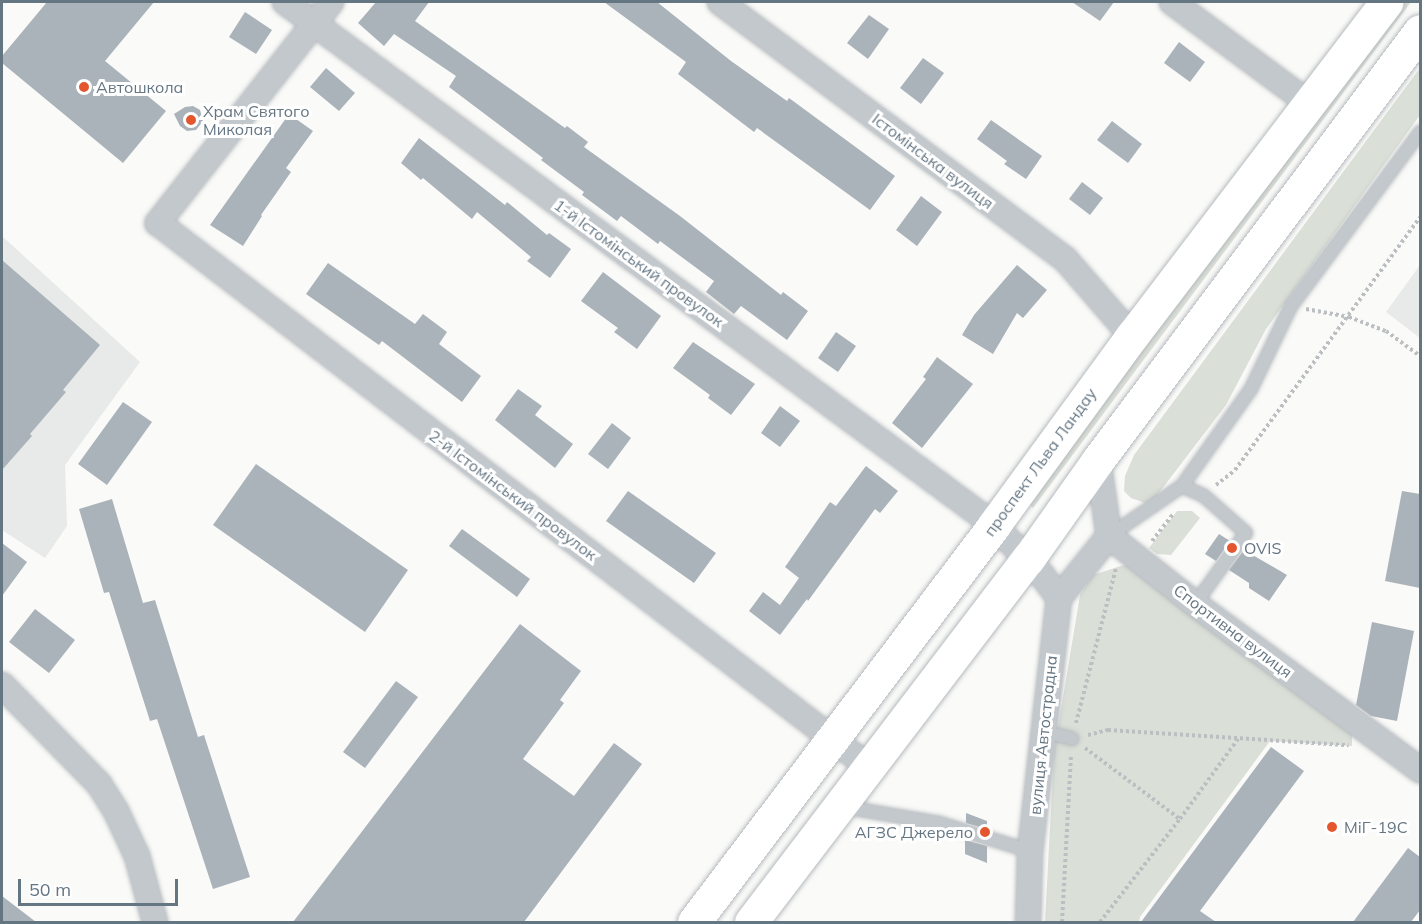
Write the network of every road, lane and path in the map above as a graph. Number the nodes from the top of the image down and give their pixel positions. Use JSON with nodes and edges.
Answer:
{"nodes":[{"id":1,"x":285,"y":2,"type":"edge"},
{"id":2,"x":331,"y":2,"type":"edge"},
{"id":3,"x":720,"y":2,"type":"edge"},
{"id":4,"x":1172,"y":2,"type":"edge"},
{"id":5,"x":1386,"y":2,"type":"edge"},
{"id":6,"x":314,"y":23,"type":"junction"},
{"id":7,"x":1420,"y":31,"type":"edge"},
{"id":8,"x":1310,"y":104,"type":"junction"},
{"id":9,"x":1420,"y":132,"type":"edge"},
{"id":10,"x":1420,"y":217,"type":"edge"},
{"id":11,"x":1291,"y":306,"type":"junction"},
{"id":12,"x":1349,"y":317,"type":"junction"},
{"id":13,"x":1132,"y":336,"type":"junction"},
{"id":14,"x":1420,"y":356,"type":"edge"},
{"id":15,"x":1098,"y":460,"type":"junction"},
{"id":16,"x":1182,"y":486,"type":"junction"},
{"id":17,"x":1204,"y":496,"type":"junction"},
{"id":18,"x":994,"y":525,"type":"junction"},
{"id":19,"x":1109,"y":536,"type":"junction"},
{"id":20,"x":1131,"y":551,"type":"junction"},
{"id":21,"x":1028,"y":558,"type":"junction"},
{"id":22,"x":1059,"y":598,"type":"junction"},
{"id":23,"x":1195,"y":604,"type":"junction"},
{"id":24,"x":2,"y":685,"type":"edge"},
{"id":25,"x":1044,"y":731,"type":"junction"},
{"id":26,"x":1239,"y":738,"type":"junction"},
{"id":27,"x":832,"y":739,"type":"junction"},
{"id":28,"x":1072,"y":739,"type":"junction"},
{"id":29,"x":1390,"y":748,"type":"junction"},
{"id":30,"x":869,"y":767,"type":"junction"},
{"id":31,"x":1420,"y":770,"type":"edge"},
{"id":32,"x":840,"y":806,"type":"junction"},
{"id":33,"x":1180,"y":819,"type":"junction"},
{"id":34,"x":1030,"y":851,"type":"junction"},
{"id":35,"x":152,"y":921,"type":"edge"},
{"id":36,"x":694,"y":922,"type":"edge"},
{"id":37,"x":751,"y":922,"type":"edge"},
{"id":38,"x":1028,"y":922,"type":"edge"},
{"id":39,"x":1062,"y":922,"type":"edge"},
{"id":40,"x":1100,"y":922,"type":"edge"}],
"edges":[{"from":1,"to":6,"type":"street","name":"1-й Істомінський провулок"},
{"from":2,"to":6,"type":"street"},
{"from":3,"to":13,"type":"street","name":"Істомінська вулиця"},
{"from":4,"to":8,"type":"street"},
{"from":5,"to":8,"type":"main road","name":"проспект Льва Ландау"},
{"from":6,"to":18,"type":"street","name":"1-й Істомінський провулок"},
{"from":6,"to":27,"type":"street","name":"2-й Істомінський провулок"},
{"from":7,"to":15,"type":"main road"},
{"from":8,"to":13,"type":"main road","name":"проспект Льва Ландау"},
{"from":9,"to":11,"type":"lane"},
{"from":10,"to":12,"type":"path"},
{"from":11,"to":12,"type":"path"},
{"from":11,"to":16,"type":"lane"},
{"from":12,"to":14,"type":"path"},
{"from":12,"to":17,"type":"path"},
{"from":13,"to":18,"type":"main road","name":"проспект Льва Ландау"},
{"from":15,"to":19,"type":"street"},
{"from":15,"to":21,"type":"main road"},
{"from":16,"to":17,"type":"lane"},
{"from":16,"to":19,"type":"lane"},
{"from":17,"to":20,"type":"path"},
{"from":17,"to":23,"type":"lane"},
{"from":18,"to":21,"type":"street","name":"1-й Істомінський провулок"},
{"from":18,"to":27,"type":"main road","name":"проспект Льва Ландау"},
{"from":19,"to":20,"type":"street","name":"Спортивна вулиця"},
{"from":19,"to":22,"type":"street"},
{"from":20,"to":23,"type":"street","name":"Спортивна вулиця"},
{"from":20,"to":28,"type":"path"},
{"from":21,"to":22,"type":"street"},
{"from":21,"to":30,"type":"main road"},
{"from":22,"to":25,"type":"street","name":"вулиця Автострадна"},
{"from":23,"to":29,"type":"street","name":"Спортивна вулиця"},
{"from":24,"to":35,"type":"street"},
{"from":25,"to":28,"type":"lane"},
{"from":25,"to":34,"type":"street","name":"вулиця Автострадна"},
{"from":26,"to":28,"type":"path"},
{"from":26,"to":29,"type":"path"},
{"from":26,"to":33,"type":"path"},
{"from":27,"to":30,"type":"street","name":"2-й Істомінський провулок"},
{"from":27,"to":36,"type":"main road","name":"проспект Льва Ландау"},
{"from":28,"to":33,"type":"path"},
{"from":28,"to":39,"type":"path"},
{"from":29,"to":31,"type":"street","name":"Спортивна вулиця"},
{"from":30,"to":32,"type":"main road"},
{"from":32,"to":34,"type":"lane"},
{"from":32,"to":37,"type":"main road"},
{"from":33,"to":40,"type":"path"},
{"from":34,"to":38,"type":"street","name":"вулиця Автострадна"}]}
